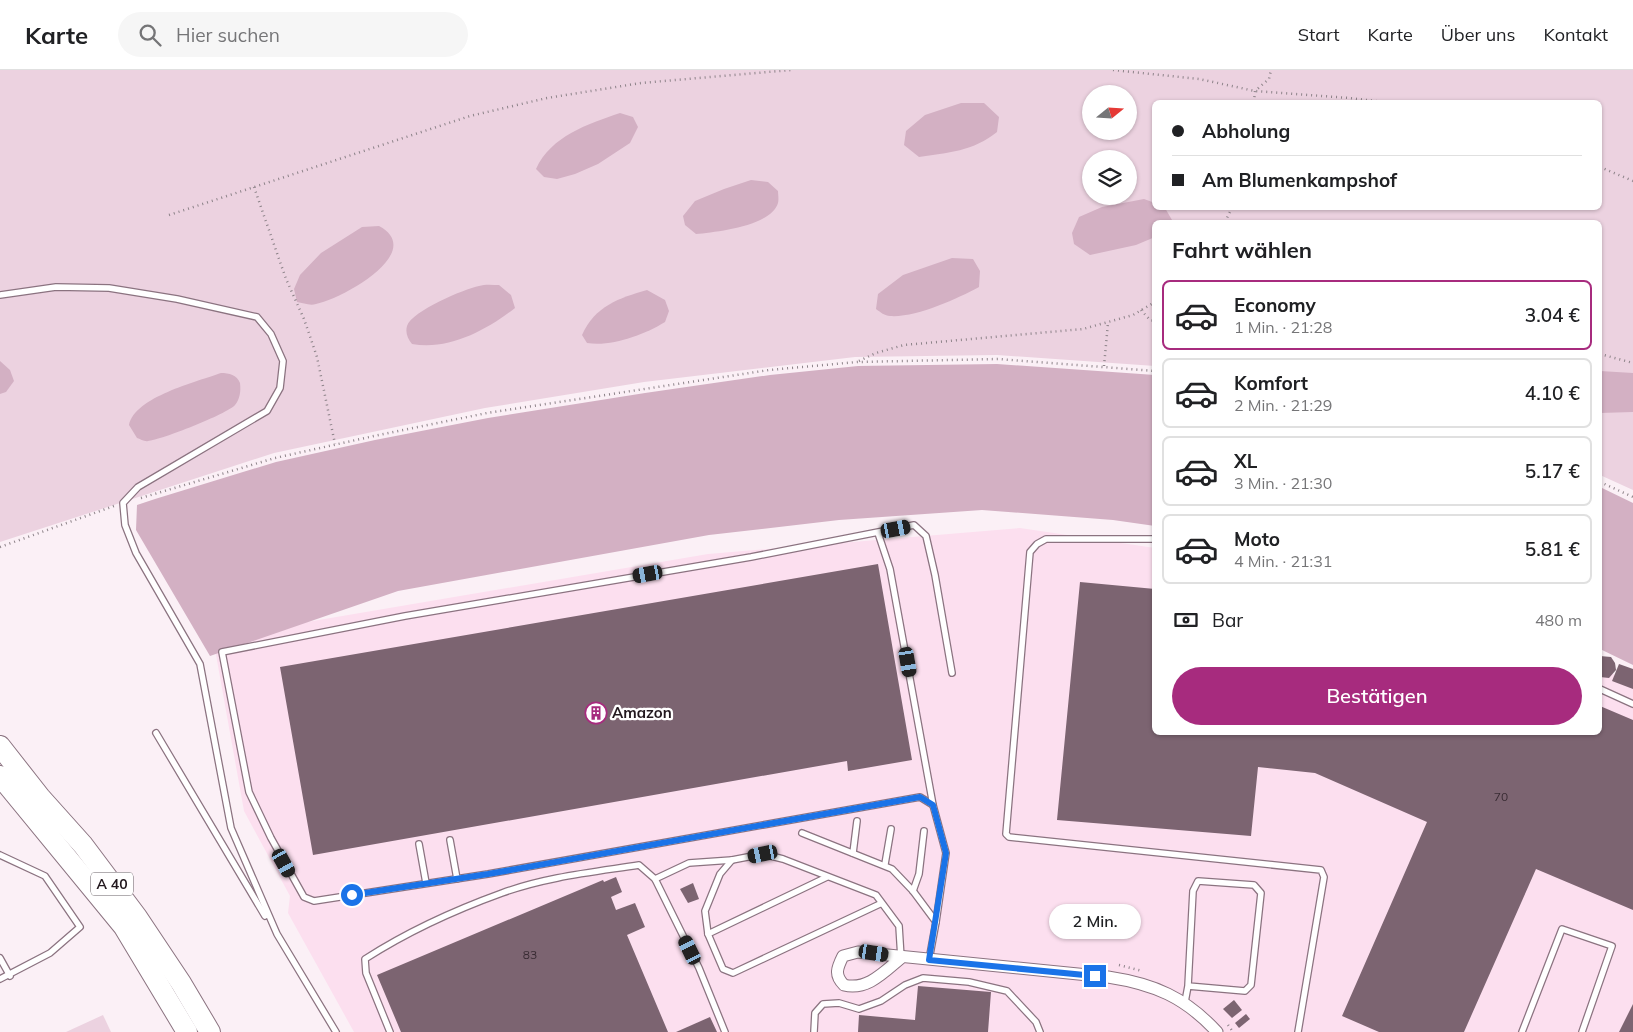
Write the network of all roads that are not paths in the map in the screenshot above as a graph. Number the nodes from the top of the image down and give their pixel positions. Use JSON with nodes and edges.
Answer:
{"nodes":[{"id":1,"x":0,"y":296,"type":"edge"},
{"id":2,"x":878,"y":533,"type":"junction"},
{"id":3,"x":1152,"y":539,"type":"edge"},
{"id":4,"x":952,"y":673,"type":"dead end"},
{"id":5,"x":1602,"y":690,"type":"edge"},
{"id":6,"x":1633,"y":704,"type":"edge"},
{"id":7,"x":156,"y":734,"type":"dead end"},
{"id":8,"x":0,"y":746,"type":"edge"},
{"id":9,"x":0,"y":776,"type":"edge"},
{"id":10,"x":933,"y":805,"type":"junction"},
{"id":11,"x":857,"y":821,"type":"dead end"},
{"id":12,"x":891,"y":829,"type":"dead end"},
{"id":13,"x":924,"y":831,"type":"dead end"},
{"id":14,"x":802,"y":833,"type":"dead end"},
{"id":15,"x":450,"y":840,"type":"dead end"},
{"id":16,"x":419,"y":844,"type":"dead end"},
{"id":17,"x":853,"y":853,"type":"junction"},
{"id":18,"x":0,"y":855,"type":"edge"},
{"id":19,"x":732,"y":860,"type":"junction"},
{"id":20,"x":884,"y":864,"type":"junction"},
{"id":21,"x":826,"y":877,"type":"junction"},
{"id":22,"x":457,"y":879,"type":"junction"},
{"id":23,"x":656,"y":879,"type":"junction"},
{"id":24,"x":426,"y":883,"type":"junction"},
{"id":25,"x":914,"y":891,"type":"junction"},
{"id":26,"x":882,"y":903,"type":"junction"},
{"id":27,"x":936,"y":922,"type":"junction"},
{"id":28,"x":277,"y":934,"type":"junction"},
{"id":29,"x":708,"y":934,"type":"junction"},
{"id":30,"x":0,"y":958,"type":"edge"},
{"id":31,"x":901,"y":958,"type":"junction"},
{"id":32,"x":929,"y":960,"type":"junction"},
{"id":33,"x":10,"y":976,"type":"junction"},
{"id":34,"x":0,"y":979,"type":"edge"},
{"id":35,"x":1188,"y":986,"type":"junction"},
{"id":36,"x":1185,"y":1002,"type":"junction"},
{"id":37,"x":187,"y":1032,"type":"edge"},
{"id":38,"x":210,"y":1032,"type":"edge"},
{"id":39,"x":336,"y":1032,"type":"edge"},
{"id":40,"x":390,"y":1032,"type":"edge"},
{"id":41,"x":725,"y":1032,"type":"edge"},
{"id":42,"x":814,"y":1032,"type":"edge"},
{"id":43,"x":1040,"y":1032,"type":"edge"},
{"id":44,"x":1217,"y":1032,"type":"edge"},
{"id":45,"x":1298,"y":1032,"type":"edge"},
{"id":46,"x":1522,"y":1032,"type":"edge"},
{"id":47,"x":1582,"y":1032,"type":"edge"}],
"edges":[{"from":1,"to":28,"type":"lane"},
{"from":2,"to":4,"type":"lane"},
{"from":2,"to":10,"type":"lane"},
{"from":2,"to":24,"type":"lane"},
{"from":3,"to":45,"type":"lane"},
{"from":5,"to":6,"type":"lane"},
{"from":7,"to":28,"type":"lane"},
{"from":8,"to":38,"type":"highway","number":"A 40"},
{"from":9,"to":37,"type":"highway","number":"A 40"},
{"from":10,"to":22,"type":"lane"},
{"from":10,"to":27,"type":"lane"},
{"from":11,"to":17,"type":"lane"},
{"from":12,"to":20,"type":"lane"},
{"from":13,"to":25,"type":"lane"},
{"from":14,"to":17,"type":"lane"},
{"from":15,"to":22,"type":"lane"},
{"from":16,"to":24,"type":"lane"},
{"from":17,"to":20,"type":"lane"},
{"from":18,"to":33,"type":"lane"},
{"from":19,"to":21,"type":"lane"},
{"from":19,"to":23,"type":"lane"},
{"from":19,"to":29,"type":"lane"},
{"from":20,"to":25,"type":"lane"},
{"from":21,"to":26,"type":"lane"},
{"from":21,"to":29,"type":"lane"},
{"from":22,"to":24,"type":"lane"},
{"from":23,"to":40,"type":"lane"},
{"from":23,"to":41,"type":"lane"},
{"from":25,"to":27,"type":"lane"},
{"from":26,"to":29,"type":"lane"},
{"from":26,"to":31,"type":"lane"},
{"from":27,"to":32,"type":"lane"},
{"from":28,"to":39,"type":"lane"},
{"from":30,"to":33,"type":"lane"},
{"from":31,"to":31,"type":"street"},
{"from":31,"to":32,"type":"street"},
{"from":32,"to":36,"type":"street"},
{"from":33,"to":34,"type":"lane"},
{"from":35,"to":35,"type":"lane"},
{"from":35,"to":36,"type":"lane"},
{"from":36,"to":44,"type":"street"},
{"from":42,"to":43,"type":"lane"},
{"from":46,"to":47,"type":"lane"}]}
